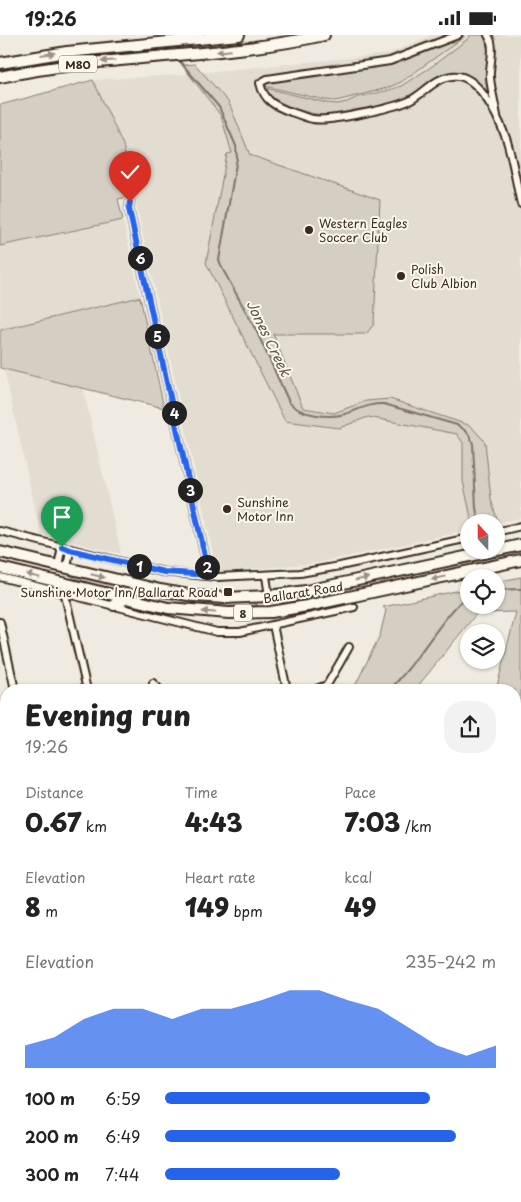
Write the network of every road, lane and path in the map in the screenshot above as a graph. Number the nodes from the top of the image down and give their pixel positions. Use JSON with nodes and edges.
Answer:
{"nodes":[{"id":1,"x":239,"y":35,"type":"edge"},
{"id":2,"x":324,"y":35,"type":"edge"},
{"id":3,"x":458,"y":35,"type":"edge"},
{"id":4,"x":488,"y":35,"type":"edge"},
{"id":5,"x":0,"y":63,"type":"edge"},
{"id":6,"x":0,"y":77,"type":"edge"},
{"id":7,"x":498,"y":122,"type":"junction"},
{"id":8,"x":130,"y":202,"type":"dead end"},
{"id":9,"x":521,"y":205,"type":"edge"},
{"id":10,"x":521,"y":526,"type":"edge"},
{"id":11,"x":505,"y":529,"type":"edge"},
{"id":12,"x":0,"y":531,"type":"edge"},
{"id":13,"x":460,"y":540,"type":"edge"},
{"id":14,"x":521,"y":545,"type":"edge"},
{"id":15,"x":62,"y":547,"type":"junction"},
{"id":16,"x":70,"y":550,"type":"junction"},
{"id":17,"x":0,"y":552,"type":"edge"},
{"id":18,"x":521,"y":560,"type":"edge"},
{"id":19,"x":62,"y":567,"type":"junction"},
{"id":20,"x":0,"y":568,"type":"edge"},
{"id":21,"x":209,"y":575,"type":"junction"},
{"id":22,"x":266,"y":576,"type":"junction"},
{"id":23,"x":0,"y":577,"type":"edge"},
{"id":24,"x":66,"y":591,"type":"junction"},
{"id":25,"x":269,"y":596,"type":"junction"},
{"id":26,"x":126,"y":599,"type":"junction"},
{"id":27,"x":114,"y":605,"type":"junction"},
{"id":28,"x":354,"y":607,"type":"dead end"},
{"id":29,"x":271,"y":611,"type":"junction"},
{"id":30,"x":134,"y":612,"type":"junction"},
{"id":31,"x":0,"y":622,"type":"edge"},
{"id":32,"x":273,"y":625,"type":"junction"},
{"id":33,"x":349,"y":647,"type":"dead end"},
{"id":34,"x":13,"y":684,"type":"edge"},
{"id":35,"x":86,"y":684,"type":"edge"},
{"id":36,"x":286,"y":684,"type":"edge"},
{"id":37,"x":329,"y":684,"type":"edge"}],
"edges":[{"from":5,"to":1,"type":"highway","number":"M80","one_way":true},
{"from":2,"to":6,"type":"highway","number":"M80","one_way":true},
{"from":3,"to":7,"type":"street"},
{"from":4,"to":7,"type":"street"},
{"from":7,"to":9,"type":"street"},
{"from":8,"to":21,"type":"street"},
{"from":10,"to":11,"type":"street"},
{"from":12,"to":15,"type":"street","name":"Ballarat Road"},
{"from":13,"to":22,"type":"street","name":"Ballarat Road"},
{"from":25,"to":14,"type":"highway","name":"Ballarat Road","number":"8","one_way":true},
{"from":15,"to":16,"type":"street","name":"Ballarat Road"},
{"from":15,"to":19,"type":"street"},
{"from":16,"to":19,"type":"street"},
{"from":16,"to":21,"type":"street","name":"Ballarat Road"},
{"from":17,"to":19,"type":"highway","name":"Ballarat Road","number":"8"},
{"from":18,"to":29,"type":"highway","name":"Ballarat Road","number":"8","one_way":true},
{"from":19,"to":24,"type":"highway"},
{"from":19,"to":25,"type":"highway","name":"Ballarat Road","number":"8","one_way":true},
{"from":24,"to":20,"type":"highway","name":"Ballarat Road","number":"8","one_way":true},
{"from":21,"to":22,"type":"street","name":"Ballarat Road"},
{"from":22,"to":25,"type":"street"},
{"from":23,"to":24,"type":"street","name":"Ballarat Road"},
{"from":24,"to":26,"type":"highway","name":"Ballarat Road","number":"8"},
{"from":24,"to":27,"type":"street","name":"Ballarat Road"},
{"from":24,"to":35,"type":"street"},
{"from":25,"to":29,"type":"highway"},
{"from":26,"to":27,"type":"highway"},
{"from":29,"to":26,"type":"highway","name":"Ballarat Road","number":"8","one_way":true},
{"from":26,"to":30,"type":"highway"},
{"from":27,"to":30,"type":"street","name":"Ballarat Road"},
{"from":28,"to":32,"type":"street","name":"Ballarat Road"},
{"from":30,"to":32,"type":"street","name":"Ballarat Road"},
{"from":31,"to":34,"type":"street"},
{"from":32,"to":36,"type":"street"},
{"from":33,"to":37,"type":"street"}]}
